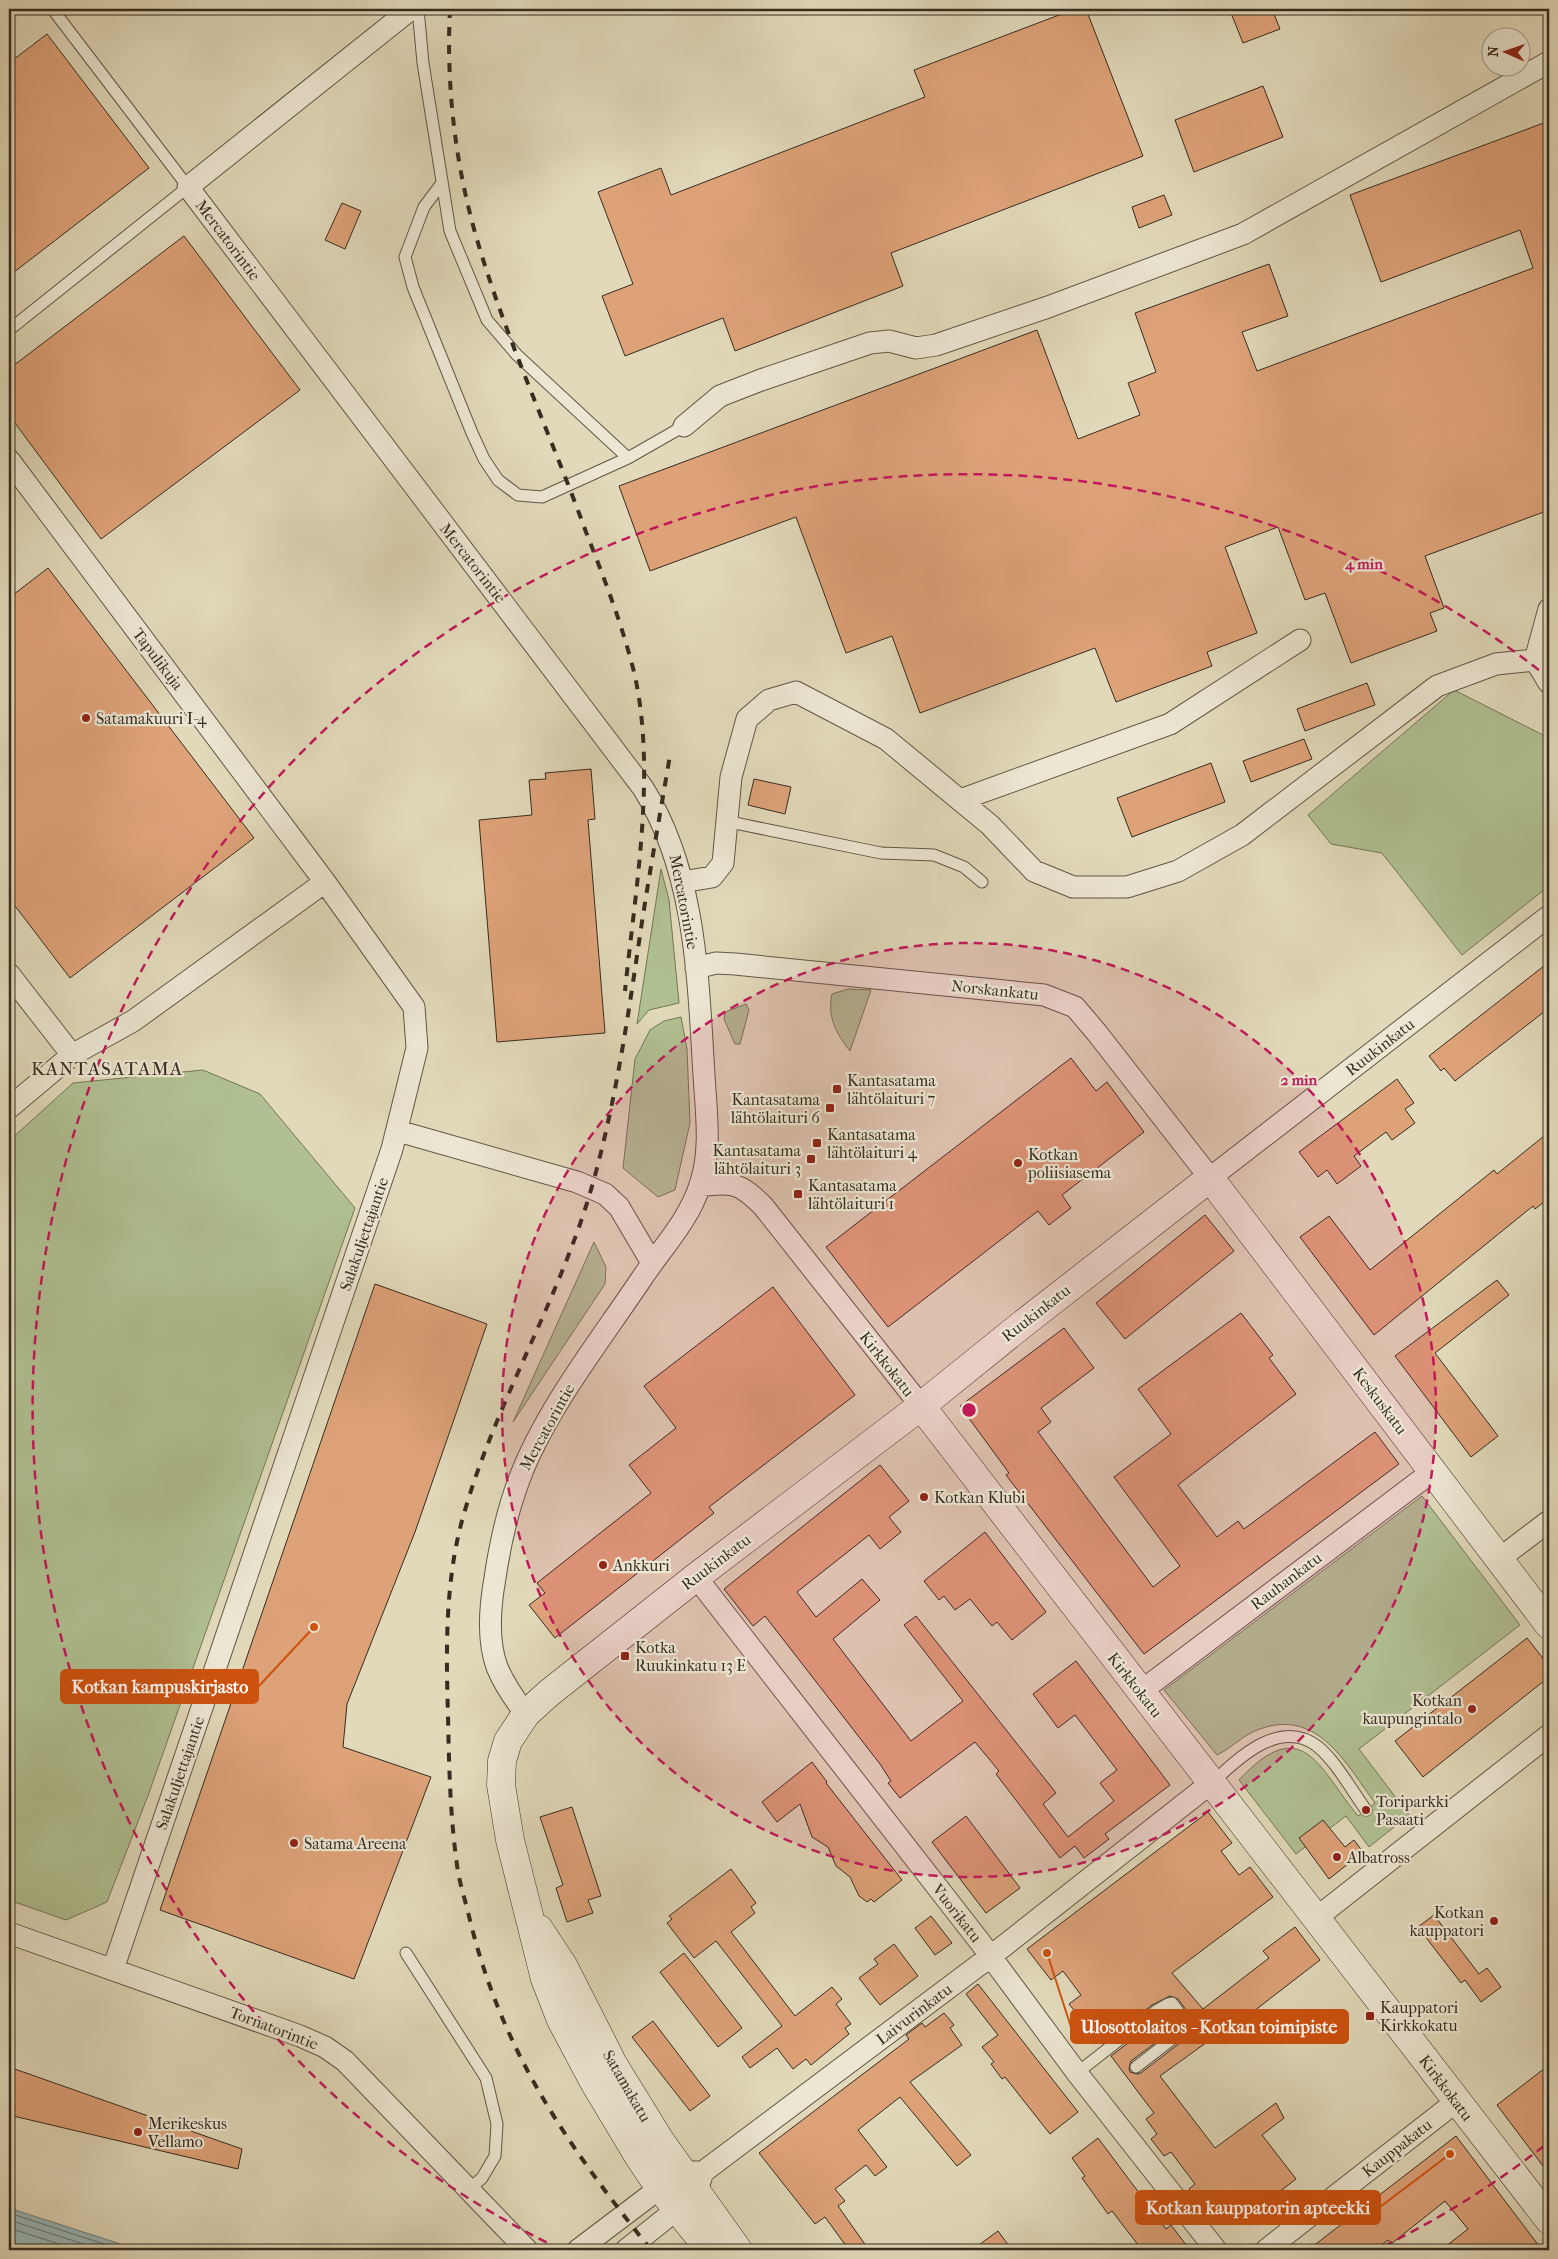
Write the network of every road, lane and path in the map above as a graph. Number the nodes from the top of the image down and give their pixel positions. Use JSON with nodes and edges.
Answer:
{"nodes":[{"id":1,"x":411,"y":9,"type":"edge"},
{"id":2,"x":418,"y":9,"type":"edge"},
{"id":3,"x":54,"y":10,"type":"dead end"},
{"id":4,"x":1549,"y":62,"type":"edge"},
{"id":5,"x":442,"y":183,"type":"junction"},
{"id":6,"x":188,"y":187,"type":"junction"},
{"id":7,"x":9,"y":330,"type":"edge"},
{"id":8,"x":684,"y":426,"type":"joint"},
{"id":9,"x":628,"y":458,"type":"junction"},
{"id":10,"x":9,"y":460,"type":"edge"},
{"id":11,"x":1549,"y":609,"type":"edge"},
{"id":12,"x":1300,"y":640,"type":"dead end"},
{"id":13,"x":1535,"y":660,"type":"junction"},
{"id":14,"x":1549,"y":683,"type":"edge"},
{"id":15,"x":960,"y":800,"type":"junction"},
{"id":16,"x":726,"y":821,"type":"junction"},
{"id":17,"x":325,"y":882,"type":"junction"},
{"id":18,"x":682,"y":882,"type":"junction"},
{"id":19,"x":982,"y":882,"type":"dead end"},
{"id":20,"x":1549,"y":916,"type":"edge"},
{"id":21,"x":696,"y":968,"type":"junction"},
{"id":22,"x":9,"y":974,"type":"edge"},
{"id":23,"x":72,"y":1055,"type":"junction"},
{"id":24,"x":9,"y":1108,"type":"edge"},
{"id":25,"x":398,"y":1131,"type":"junction"},
{"id":26,"x":1210,"y":1178,"type":"junction"},
{"id":27,"x":700,"y":1186,"type":"junction"},
{"id":28,"x":652,"y":1263,"type":"junction"},
{"id":29,"x":921,"y":1406,"type":"junction"},
{"id":30,"x":1432,"y":1471,"type":"junction"},
{"id":31,"x":1549,"y":1521,"type":"edge"},
{"id":32,"x":1500,"y":1559,"type":"junction"},
{"id":33,"x":696,"y":1577,"type":"junction"},
{"id":34,"x":1549,"y":1625,"type":"edge"},
{"id":35,"x":1140,"y":1692,"type":"junction"},
{"id":36,"x":526,"y":1714,"type":"junction"},
{"id":37,"x":1549,"y":1735,"type":"edge"},
{"id":38,"x":1211,"y":1783,"type":"junction"},
{"id":39,"x":1366,"y":1810,"type":"dead end"},
{"id":40,"x":1315,"y":1919,"type":"junction"},
{"id":41,"x":9,"y":1933,"type":"edge"},
{"id":42,"x":406,"y":1953,"type":"dead end"},
{"id":43,"x":991,"y":1956,"type":"junction"},
{"id":44,"x":114,"y":1969,"type":"junction"},
{"id":45,"x":1136,"y":2067,"type":"dead end"},
{"id":46,"x":1077,"y":2073,"type":"junction"},
{"id":47,"x":1457,"y":2101,"type":"junction"},
{"id":48,"x":684,"y":2187,"type":"junction"},
{"id":49,"x":468,"y":2190,"type":"junction"},
{"id":50,"x":1549,"y":2220,"type":"edge"},
{"id":51,"x":527,"y":2250,"type":"edge"},
{"id":52,"x":578,"y":2250,"type":"edge"},
{"id":53,"x":626,"y":2250,"type":"edge"},
{"id":54,"x":710,"y":2250,"type":"edge"},
{"id":55,"x":738,"y":2250,"type":"edge"},
{"id":56,"x":1216,"y":2250,"type":"edge"},
{"id":57,"x":1266,"y":2250,"type":"edge"}],
"edges":[{"from":1,"to":6,"type":"street"},
{"from":2,"to":5,"type":"lane"},
{"from":3,"to":6,"type":"lane"},
{"from":4,"to":8,"type":"street"},
{"from":5,"to":9,"type":"lane"},
{"from":5,"to":9,"type":"lane"},
{"from":6,"to":7,"type":"lane"},
{"from":6,"to":18,"type":"street","name":"Mercatorintie"},
{"from":8,"to":9,"type":"lane"},
{"from":10,"to":17,"type":"street","name":"Tapulikuja"},
{"from":11,"to":13,"type":"street"},
{"from":12,"to":15,"type":"street"},
{"from":13,"to":14,"type":"street"},
{"from":13,"to":15,"type":"street"},
{"from":15,"to":16,"type":"street"},
{"from":16,"to":18,"type":"street"},
{"from":16,"to":19,"type":"lane"},
{"from":17,"to":23,"type":"street"},
{"from":17,"to":25,"type":"street","name":"Salakuljettajantie"},
{"from":18,"to":21,"type":"street","name":"Mercatorintie"},
{"from":20,"to":26,"type":"street","name":"Ruukinkatu"},
{"from":21,"to":26,"type":"street","name":"Norskankatu"},
{"from":21,"to":27,"type":"street","name":"Mercatorintie"},
{"from":22,"to":23,"type":"street"},
{"from":23,"to":24,"type":"street"},
{"from":25,"to":28,"type":"street"},
{"from":25,"to":44,"type":"street","name":"Salakuljettajantie"},
{"from":26,"to":29,"type":"main road","name":"Ruukinkatu"},
{"from":26,"to":30,"type":"main road","name":"Keskuskatu"},
{"from":27,"to":28,"type":"street","name":"Mercatorintie"},
{"from":27,"to":29,"type":"street","name":"Kirkkokatu"},
{"from":28,"to":36,"type":"street","name":"Mercatorintie"},
{"from":29,"to":33,"type":"main road","name":"Ruukinkatu"},
{"from":29,"to":35,"type":"main road","name":"Kirkkokatu"},
{"from":30,"to":32,"type":"main road","name":"Keskuskatu"},
{"from":30,"to":35,"type":"street","name":"Rauhankatu"},
{"from":31,"to":32,"type":"street"},
{"from":32,"to":34,"type":"main road","name":"Keskuskatu"},
{"from":33,"to":36,"type":"main road","name":"Ruukinkatu"},
{"from":33,"to":43,"type":"street","name":"Vuorikatu"},
{"from":35,"to":38,"type":"main road","name":"Kirkkokatu"},
{"from":36,"to":48,"type":"main road","name":"Satamakatu"},
{"from":37,"to":40,"type":"street"},
{"from":38,"to":39,"type":"lane"},
{"from":38,"to":40,"type":"main road","name":"Kirkkokatu"},
{"from":38,"to":43,"type":"street","name":"Laivurinkatu"},
{"from":40,"to":47,"type":"main road","name":"Kirkkokatu"},
{"from":41,"to":44,"type":"street","name":"Tornatorintie"},
{"from":42,"to":49,"type":"lane"},
{"from":43,"to":46,"type":"street","name":"Vuorikatu"},
{"from":43,"to":48,"type":"street","name":"Laivurinkatu"},
{"from":44,"to":49,"type":"street","name":"Tornatorintie"},
{"from":45,"to":46,"type":"lane"},
{"from":46,"to":56,"type":"street","name":"Vuorikatu"},
{"from":47,"to":50,"type":"main road","name":"Kirkkokatu"},
{"from":47,"to":57,"type":"street","name":"Kauppakatu"},
{"from":48,"to":52,"type":"street"},
{"from":48,"to":53,"type":"street","name":"Laivurinkatu"},
{"from":48,"to":54,"type":"main road","name":"Satamakatu"},
{"from":48,"to":55,"type":"main road","name":"Satamakatu"},
{"from":49,"to":51,"type":"street","name":"Tornatorintie"}]}
